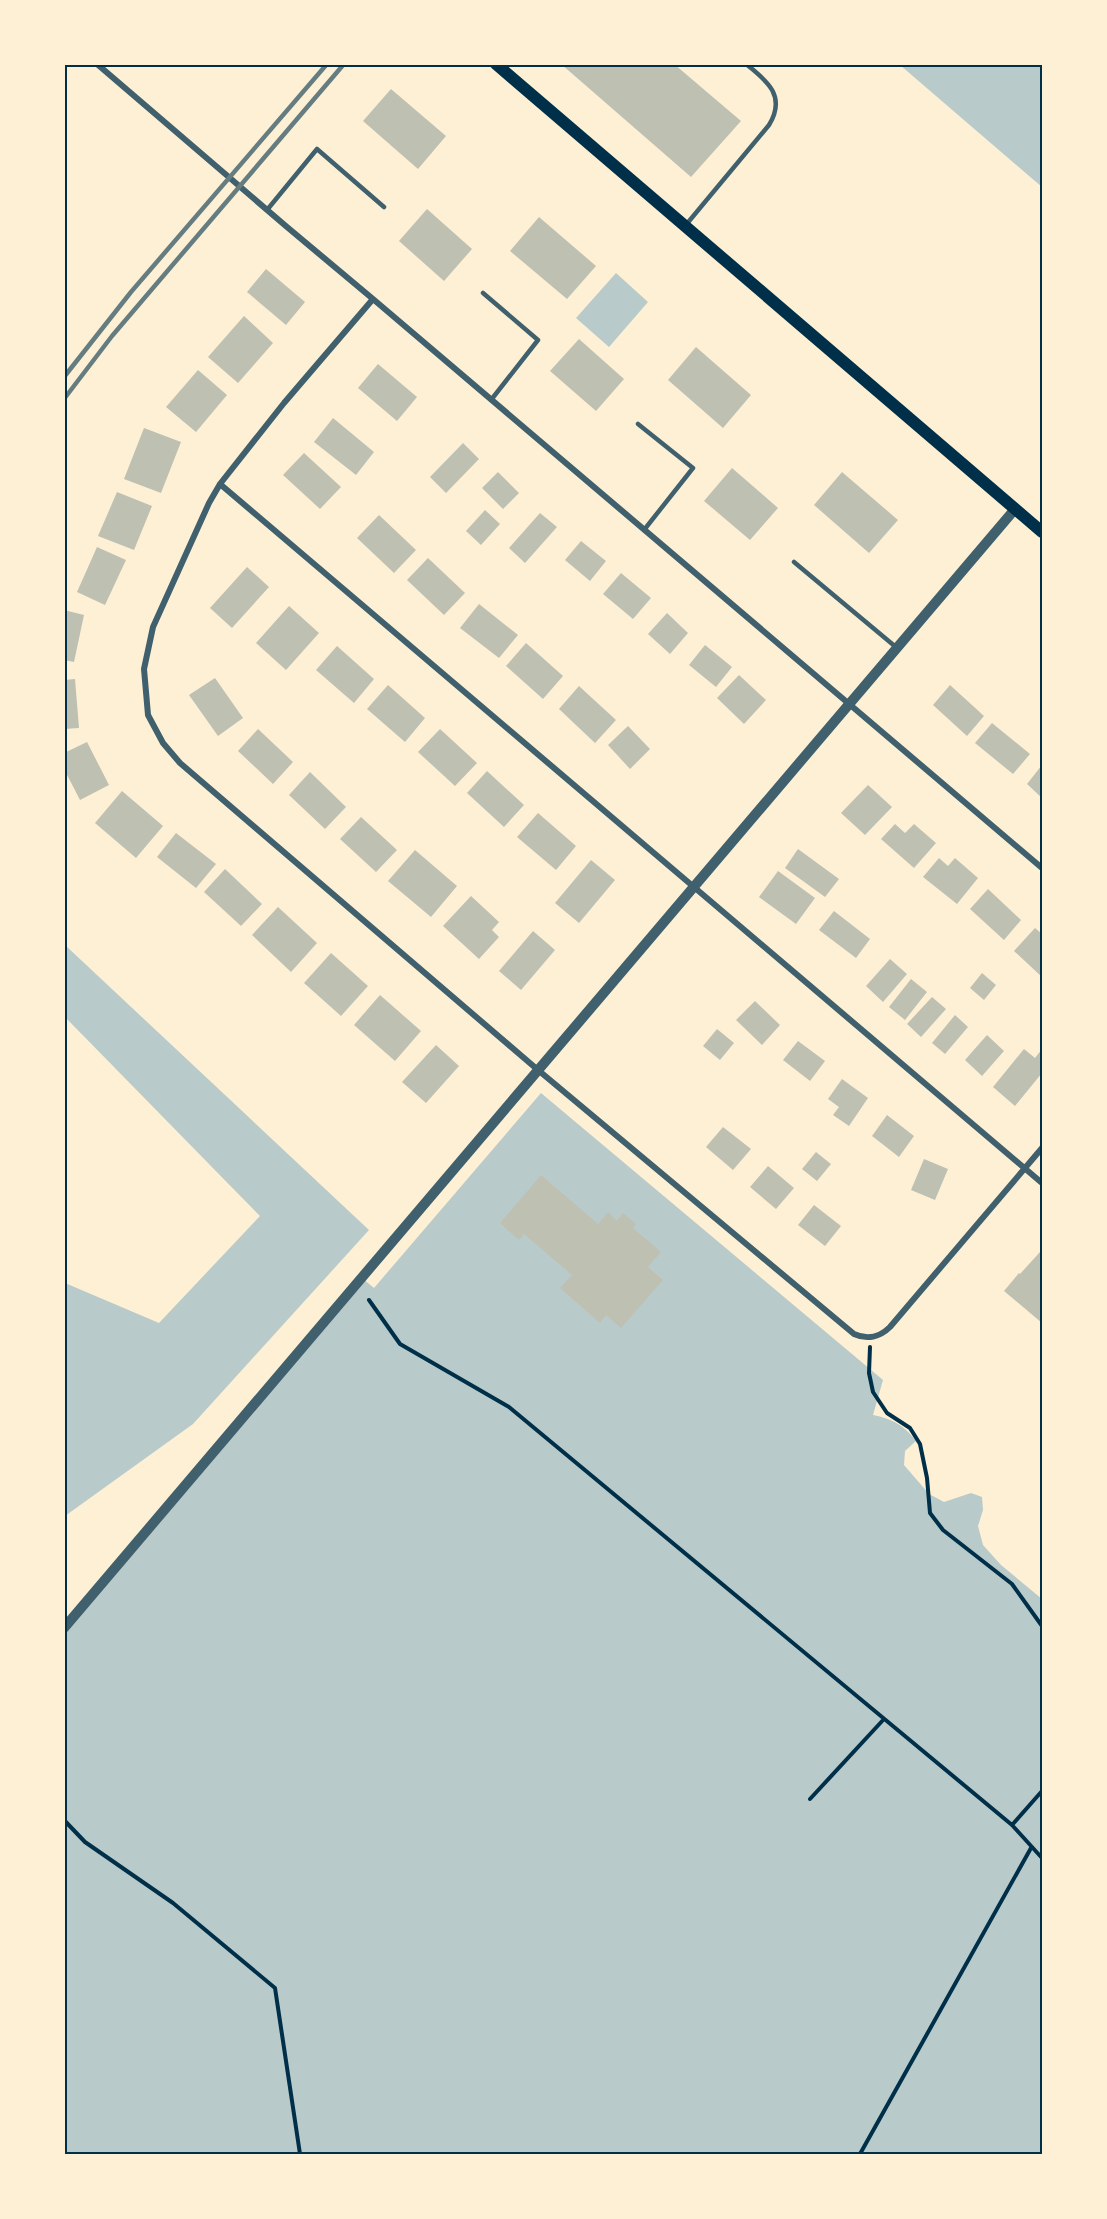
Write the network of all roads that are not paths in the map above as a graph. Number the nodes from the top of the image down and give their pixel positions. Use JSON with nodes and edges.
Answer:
{"nodes":[{"id":1,"x":98,"y":64,"type":"edge"},
{"id":2,"x":496,"y":64,"type":"edge"},
{"id":3,"x":746,"y":64,"type":"edge"},
{"id":4,"x":384,"y":207,"type":"dead end"},
{"id":5,"x":267,"y":210,"type":"junction"},
{"id":6,"x":686,"y":226,"type":"junction"},
{"id":7,"x":483,"y":293,"type":"dead end"},
{"id":8,"x":373,"y":299,"type":"junction"},
{"id":9,"x":491,"y":400,"type":"junction"},
{"id":10,"x":638,"y":424,"type":"dead end"},
{"id":11,"x":220,"y":484,"type":"junction"},
{"id":12,"x":1015,"y":509,"type":"junction"},
{"id":13,"x":644,"y":530,"type":"junction"},
{"id":14,"x":1042,"y":532,"type":"edge"},
{"id":15,"x":794,"y":562,"type":"dead end"},
{"id":16,"x":897,"y":648,"type":"junction"},
{"id":17,"x":849,"y":705,"type":"junction"},
{"id":18,"x":1042,"y":868,"type":"edge"},
{"id":19,"x":694,"y":886,"type":"junction"},
{"id":20,"x":538,"y":1070,"type":"junction"},
{"id":21,"x":1042,"y":1148,"type":"edge"},
{"id":22,"x":1025,"y":1169,"type":"junction"},
{"id":23,"x":1042,"y":1183,"type":"edge"},
{"id":24,"x":64,"y":1628,"type":"edge"}],
"edges":[{"from":1,"to":5,"type":"street"},
{"from":2,"to":6,"type":"main road"},
{"from":3,"to":6,"type":"lane"},
{"from":4,"to":5,"type":"lane"},
{"from":5,"to":8,"type":"street"},
{"from":6,"to":12,"type":"main road"},
{"from":7,"to":9,"type":"lane"},
{"from":8,"to":9,"type":"street"},
{"from":8,"to":11,"type":"street"},
{"from":9,"to":13,"type":"street"},
{"from":10,"to":13,"type":"lane"},
{"from":11,"to":19,"type":"street"},
{"from":11,"to":20,"type":"street"},
{"from":12,"to":14,"type":"main road"},
{"from":12,"to":16,"type":"street"},
{"from":13,"to":17,"type":"street"},
{"from":15,"to":16,"type":"lane"},
{"from":16,"to":17,"type":"street"},
{"from":17,"to":18,"type":"street"},
{"from":17,"to":19,"type":"street"},
{"from":19,"to":20,"type":"street"},
{"from":19,"to":22,"type":"street"},
{"from":20,"to":22,"type":"street"},
{"from":20,"to":24,"type":"street"},
{"from":21,"to":22,"type":"street"},
{"from":22,"to":23,"type":"street"}]}
